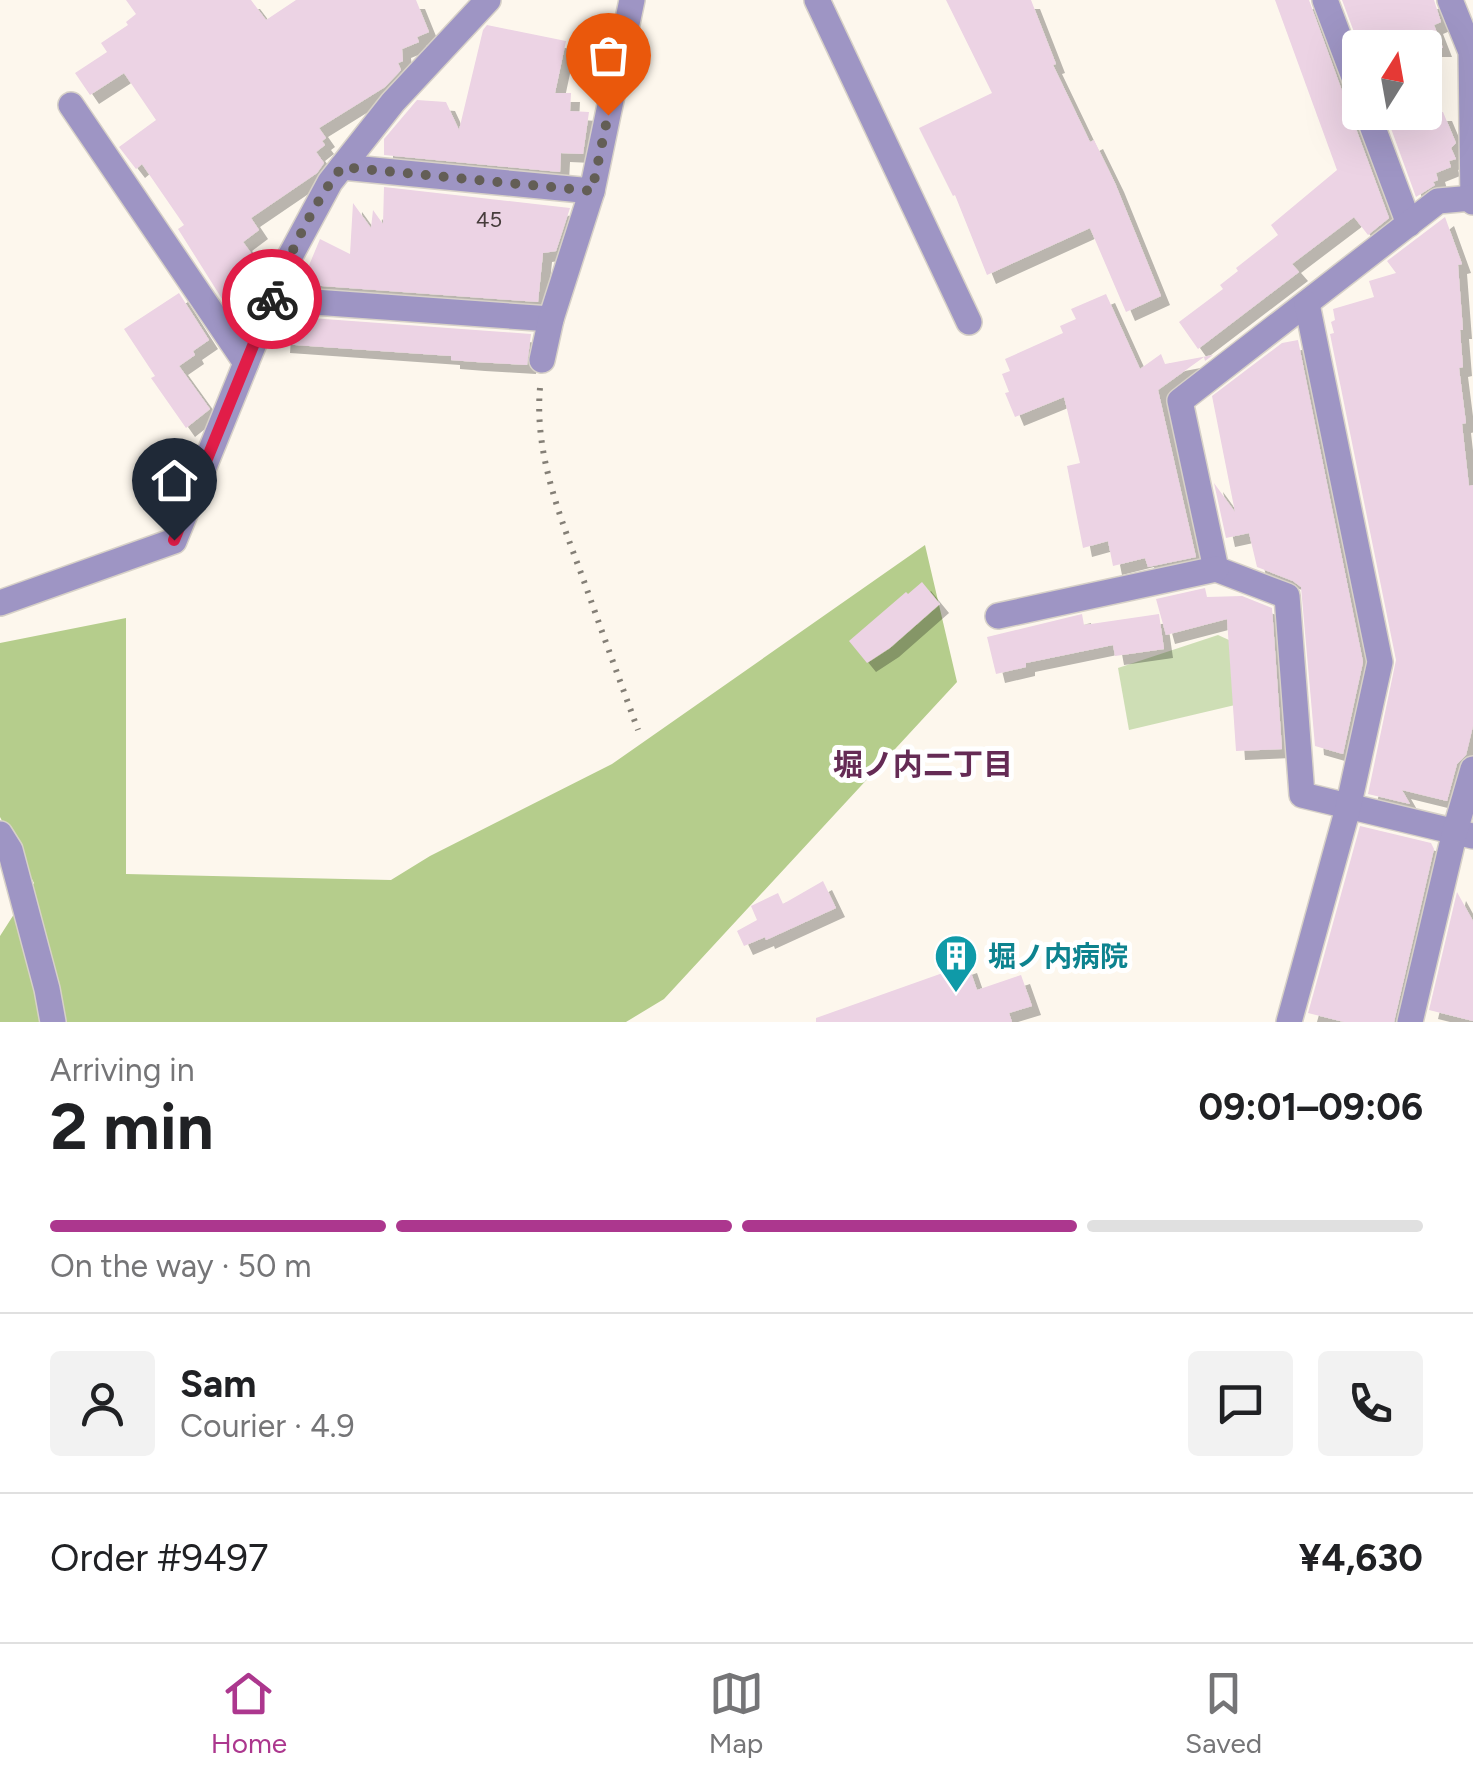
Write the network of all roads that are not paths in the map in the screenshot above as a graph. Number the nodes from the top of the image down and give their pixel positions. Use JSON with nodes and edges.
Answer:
{"nodes":[{"id":1,"x":488,"y":0,"type":"edge"},
{"id":2,"x":632,"y":0,"type":"edge"},
{"id":3,"x":817,"y":0,"type":"edge"},
{"id":4,"x":1325,"y":0,"type":"edge"},
{"id":5,"x":1450,"y":0,"type":"edge"},
{"id":6,"x":1342,"y":46,"type":"edge"},
{"id":7,"x":71,"y":105,"type":"dead end"},
{"id":8,"x":1374,"y":130,"type":"edge"},
{"id":9,"x":1472,"y":136,"type":"edge"},
{"id":10,"x":342,"y":167,"type":"junction"},
{"id":11,"x":592,"y":191,"type":"junction"},
{"id":12,"x":1473,"y":200,"type":"edge"},
{"id":13,"x":1409,"y":224,"type":"junction"},
{"id":14,"x":272,"y":300,"type":"junction"},
{"id":15,"x":1307,"y":304,"type":"junction"},
{"id":16,"x":551,"y":319,"type":"junction"},
{"id":17,"x":968,"y":322,"type":"dead end"},
{"id":18,"x":542,"y":360,"type":"road end"},
{"id":19,"x":246,"y":363,"type":"junction"},
{"id":20,"x":1216,"y":570,"type":"junction"},
{"id":21,"x":0,"y":603,"type":"edge"},
{"id":22,"x":998,"y":616,"type":"dead end"},
{"id":23,"x":1473,"y":769,"type":"edge"},
{"id":24,"x":1348,"y":808,"type":"junction"},
{"id":25,"x":0,"y":834,"type":"edge"},
{"id":26,"x":1464,"y":834,"type":"edge"},
{"id":27,"x":53,"y":1022,"type":"edge"},
{"id":28,"x":1289,"y":1022,"type":"edge"},
{"id":29,"x":1410,"y":1022,"type":"edge"}],
"edges":[{"from":1,"to":10,"type":"street"},
{"from":2,"to":11,"type":"street"},
{"from":3,"to":17,"type":"street"},
{"from":4,"to":6,"type":"street"},
{"from":5,"to":9,"type":"street"},
{"from":7,"to":19,"type":"street"},
{"from":8,"to":13,"type":"street"},
{"from":9,"to":12,"type":"street"},
{"from":10,"to":11,"type":"street"},
{"from":10,"to":14,"type":"street"},
{"from":11,"to":16,"type":"street"},
{"from":12,"to":13,"type":"street"},
{"from":13,"to":15,"type":"street"},
{"from":14,"to":16,"type":"street"},
{"from":14,"to":19,"type":"street"},
{"from":15,"to":20,"type":"street"},
{"from":15,"to":24,"type":"street"},
{"from":16,"to":18,"type":"street"},
{"from":19,"to":21,"type":"street"},
{"from":20,"to":22,"type":"street"},
{"from":20,"to":24,"type":"street"},
{"from":23,"to":26,"type":"street"},
{"from":24,"to":26,"type":"street"},
{"from":24,"to":28,"type":"street"},
{"from":25,"to":27,"type":"street"},
{"from":26,"to":29,"type":"street"}]}
